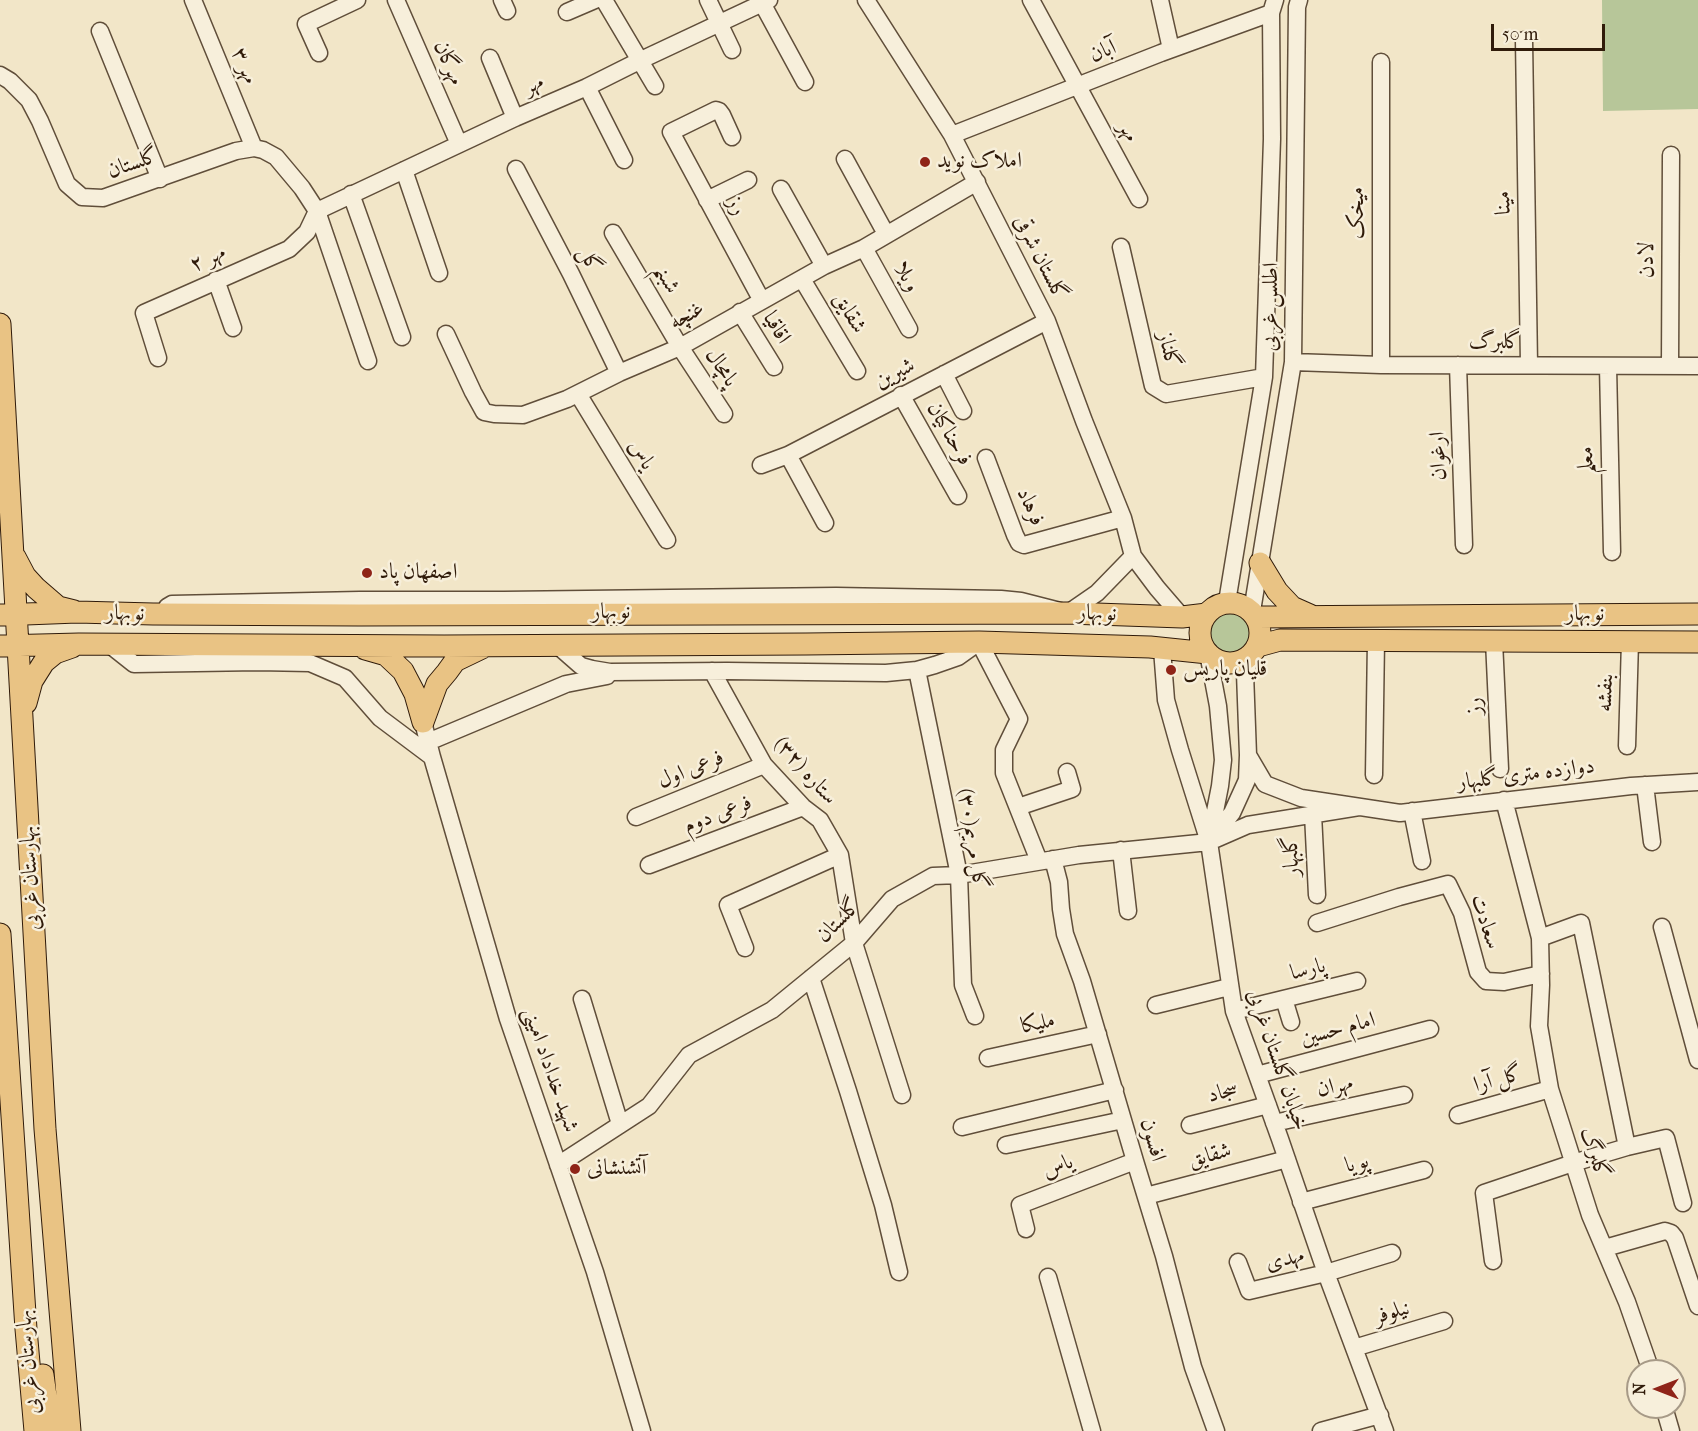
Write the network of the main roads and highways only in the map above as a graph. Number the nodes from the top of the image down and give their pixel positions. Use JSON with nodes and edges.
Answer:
{"nodes":[{"id":1,"x":0,"y":324,"type":"edge"},
{"id":2,"x":2,"y":371,"type":"edge"},
{"id":3,"x":13,"y":554,"type":"junction"},
{"id":4,"x":1260,"y":563,"type":"road end"},
{"id":5,"x":77,"y":612,"type":"junction"},
{"id":6,"x":642,"y":613,"type":"junction"},
{"id":7,"x":1207,"y":614,"type":"junction"},
{"id":8,"x":1254,"y":614,"type":"junction"},
{"id":9,"x":1698,"y":614,"type":"edge"},
{"id":10,"x":8,"y":615,"type":"edge"},
{"id":11,"x":212,"y":615,"type":"junction"},
{"id":12,"x":1310,"y":616,"type":"junction"},
{"id":13,"x":1698,"y":642,"type":"edge"},
{"id":14,"x":79,"y":644,"type":"junction"},
{"id":15,"x":9,"y":645,"type":"edge"},
{"id":16,"x":209,"y":645,"type":"junction"},
{"id":17,"x":350,"y":645,"type":"junction"},
{"id":18,"x":638,"y":645,"type":"junction"},
{"id":19,"x":486,"y":646,"type":"junction"},
{"id":20,"x":1255,"y":650,"type":"junction"},
{"id":21,"x":1208,"y":653,"type":"junction"},
{"id":22,"x":23,"y":721,"type":"junction"},
{"id":23,"x":0,"y":934,"type":"edge"},
{"id":24,"x":26,"y":1329,"type":"junction"},
{"id":25,"x":35,"y":1431,"type":"edge"},
{"id":26,"x":51,"y":1431,"type":"edge"},
{"id":27,"x":70,"y":1431,"type":"edge"}],
"edges":[{"from":1,"to":2,"type":"main road","name":"بهارستان غربی"},
{"from":2,"to":3,"type":"main road","name":"بهارستان غربی"},
{"from":3,"to":5,"type":"main road"},
{"from":3,"to":10,"type":"main road","name":"بهارستان غربی"},
{"from":4,"to":12,"type":"main road"},
{"from":5,"to":10,"type":"main road","name":"نوبهار"},
{"from":5,"to":11,"type":"main road","name":"نوبهار"},
{"from":6,"to":7,"type":"main road","name":"نوبهار"},
{"from":6,"to":11,"type":"main road","name":"نوبهار"},
{"from":6,"to":18,"type":"main road"},
{"from":7,"to":8,"type":"main road"},
{"from":7,"to":21,"type":"main road"},
{"from":8,"to":12,"type":"main road","name":"نوبهار"},
{"from":8,"to":20,"type":"main road"},
{"from":9,"to":12,"type":"main road","name":"نوبهار"},
{"from":10,"to":15,"type":"main road","name":"بهارستان غربی"},
{"from":11,"to":16,"type":"main road"},
{"from":13,"to":20,"type":"main road","name":"نوبهار"},
{"from":14,"to":15,"type":"main road","name":"نوبهار"},
{"from":14,"to":16,"type":"main road","name":"نوبهار"},
{"from":14,"to":22,"type":"main road"},
{"from":15,"to":22,"type":"main road","name":"بهارستان غربی"},
{"from":16,"to":17,"type":"main road","name":"نوبهار"},
{"from":17,"to":19,"type":"main road","name":"نوبهار"},
{"from":17,"to":19,"type":"main road"},
{"from":18,"to":19,"type":"main road","name":"نوبهار"},
{"from":18,"to":21,"type":"main road","name":"نوبهار"},
{"from":20,"to":21,"type":"main road"},
{"from":22,"to":27,"type":"main road","name":"بهارستان غربی"},
{"from":23,"to":24,"type":"main road","name":"بهارستان غربی"},
{"from":24,"to":25,"type":"main road","name":"بهارستان غربی"},
{"from":24,"to":26,"type":"main road"}]}
